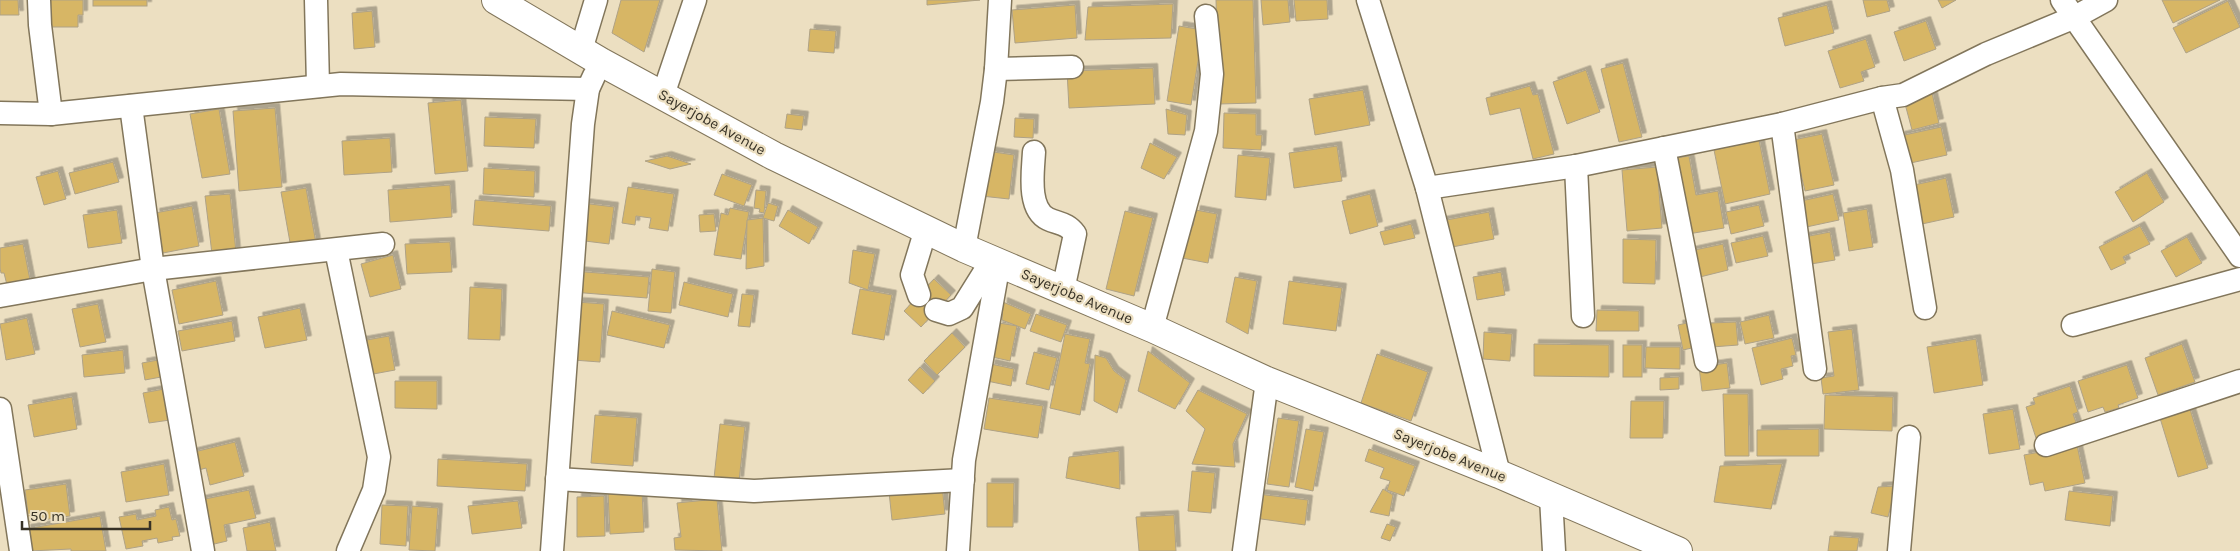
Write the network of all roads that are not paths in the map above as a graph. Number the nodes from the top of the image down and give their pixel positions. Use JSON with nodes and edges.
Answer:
{"nodes":[{"id":1,"x":39,"y":0,"type":"edge"},
{"id":2,"x":316,"y":0,"type":"edge"},
{"id":3,"x":496,"y":0,"type":"edge"},
{"id":4,"x":596,"y":0,"type":"edge"},
{"id":5,"x":695,"y":0,"type":"edge"},
{"id":6,"x":1000,"y":0,"type":"edge"},
{"id":7,"x":1368,"y":0,"type":"edge"},
{"id":8,"x":2106,"y":0,"type":"edge"},
{"id":9,"x":2068,"y":8,"type":"edge"},
{"id":10,"x":1206,"y":16,"type":"dead end"},
{"id":11,"x":591,"y":56,"type":"junction"},
{"id":12,"x":1072,"y":67,"type":"dead end"},
{"id":13,"x":996,"y":68,"type":"junction"},
{"id":14,"x":318,"y":86,"type":"junction"},
{"id":15,"x":588,"y":89,"type":"junction"},
{"id":16,"x":663,"y":95,"type":"junction"},
{"id":17,"x":1882,"y":98,"type":"junction"},
{"id":18,"x":131,"y":106,"type":"junction"},
{"id":19,"x":0,"y":113,"type":"edge"},
{"id":20,"x":51,"y":114,"type":"junction"},
{"id":21,"x":1782,"y":124,"type":"junction"},
{"id":22,"x":1664,"y":148,"type":"junction"},
{"id":23,"x":1034,"y":152,"type":"dead end"},
{"id":24,"x":1576,"y":166,"type":"junction"},
{"id":25,"x":1427,"y":188,"type":"junction"},
{"id":26,"x":926,"y":229,"type":"junction"},
{"id":27,"x":383,"y":244,"type":"dead end"},
{"id":28,"x":964,"y":248,"type":"junction"},
{"id":29,"x":336,"y":250,"type":"junction"},
{"id":30,"x":2240,"y":256,"type":"edge"},
{"id":31,"x":996,"y":262,"type":"junction"},
{"id":32,"x":152,"y":269,"type":"junction"},
{"id":33,"x":2240,"y":279,"type":"edge"},
{"id":34,"x":1063,"y":290,"type":"junction"},
{"id":35,"x":918,"y":295,"type":"dead end"},
{"id":36,"x":0,"y":296,"type":"edge"},
{"id":37,"x":1925,"y":308,"type":"dead end"},
{"id":38,"x":936,"y":310,"type":"dead end"},
{"id":39,"x":1584,"y":316,"type":"dead end"},
{"id":40,"x":2073,"y":325,"type":"dead end"},
{"id":41,"x":1152,"y":328,"type":"junction"},
{"id":42,"x":1706,"y":361,"type":"dead end"},
{"id":43,"x":1815,"y":369,"type":"dead end"},
{"id":44,"x":1268,"y":381,"type":"junction"},
{"id":45,"x":2240,"y":382,"type":"edge"},
{"id":46,"x":0,"y":409,"type":"edge"},
{"id":47,"x":1909,"y":437,"type":"dead end"},
{"id":48,"x":2046,"y":445,"type":"dead end"},
{"id":49,"x":1498,"y":474,"type":"junction"},
{"id":50,"x":557,"y":479,"type":"junction"},
{"id":51,"x":963,"y":480,"type":"junction"},
{"id":52,"x":1551,"y":497,"type":"junction"},
{"id":53,"x":21,"y":551,"type":"edge"},
{"id":54,"x":204,"y":551,"type":"edge"},
{"id":55,"x":348,"y":551,"type":"edge"},
{"id":56,"x":552,"y":551,"type":"edge"},
{"id":57,"x":958,"y":551,"type":"edge"},
{"id":58,"x":1244,"y":551,"type":"edge"},
{"id":59,"x":1554,"y":551,"type":"edge"},
{"id":60,"x":1678,"y":551,"type":"edge"},
{"id":61,"x":1899,"y":551,"type":"edge"}],
"edges":[{"from":1,"to":20,"type":"street"},
{"from":2,"to":14,"type":"street"},
{"from":3,"to":11,"type":"main road","name":"Sayerjobe Avenue"},
{"from":4,"to":11,"type":"street"},
{"from":5,"to":16,"type":"street"},
{"from":6,"to":13,"type":"street"},
{"from":7,"to":25,"type":"street"},
{"from":8,"to":9,"type":"street"},
{"from":9,"to":17,"type":"street"},
{"from":9,"to":30,"type":"street"},
{"from":10,"to":41,"type":"street"},
{"from":11,"to":15,"type":"street"},
{"from":11,"to":16,"type":"main road","name":"Sayerjobe Avenue"},
{"from":12,"to":13,"type":"street"},
{"from":13,"to":28,"type":"street"},
{"from":14,"to":15,"type":"street"},
{"from":14,"to":18,"type":"street"},
{"from":15,"to":50,"type":"street"},
{"from":16,"to":26,"type":"main road","name":"Sayerjobe Avenue"},
{"from":17,"to":21,"type":"street"},
{"from":17,"to":37,"type":"street"},
{"from":18,"to":20,"type":"street"},
{"from":18,"to":32,"type":"street"},
{"from":19,"to":20,"type":"street"},
{"from":21,"to":22,"type":"street"},
{"from":21,"to":43,"type":"street"},
{"from":22,"to":24,"type":"street"},
{"from":22,"to":42,"type":"street"},
{"from":23,"to":34,"type":"street"},
{"from":24,"to":25,"type":"street"},
{"from":24,"to":39,"type":"street"},
{"from":25,"to":49,"type":"street"},
{"from":26,"to":28,"type":"main road","name":"Sayerjobe Avenue"},
{"from":26,"to":35,"type":"street"},
{"from":27,"to":29,"type":"street"},
{"from":28,"to":31,"type":"main road","name":"Sayerjobe Avenue"},
{"from":29,"to":32,"type":"street"},
{"from":29,"to":55,"type":"street"},
{"from":31,"to":34,"type":"main road","name":"Sayerjobe Avenue"},
{"from":31,"to":38,"type":"street"},
{"from":31,"to":51,"type":"street"},
{"from":32,"to":36,"type":"street"},
{"from":32,"to":54,"type":"street"},
{"from":33,"to":40,"type":"street"},
{"from":34,"to":41,"type":"main road","name":"Sayerjobe Avenue"},
{"from":41,"to":44,"type":"main road","name":"Sayerjobe Avenue"},
{"from":44,"to":49,"type":"main road","name":"Sayerjobe Avenue"},
{"from":44,"to":58,"type":"street"},
{"from":45,"to":48,"type":"street"},
{"from":46,"to":53,"type":"street"},
{"from":47,"to":61,"type":"street"},
{"from":49,"to":52,"type":"main road","name":"Sayerjobe Avenue"},
{"from":50,"to":51,"type":"street"},
{"from":50,"to":56,"type":"street"},
{"from":51,"to":57,"type":"street"},
{"from":52,"to":59,"type":"street"},
{"from":52,"to":60,"type":"main road","name":"Sayerjobe Avenue"}]}
